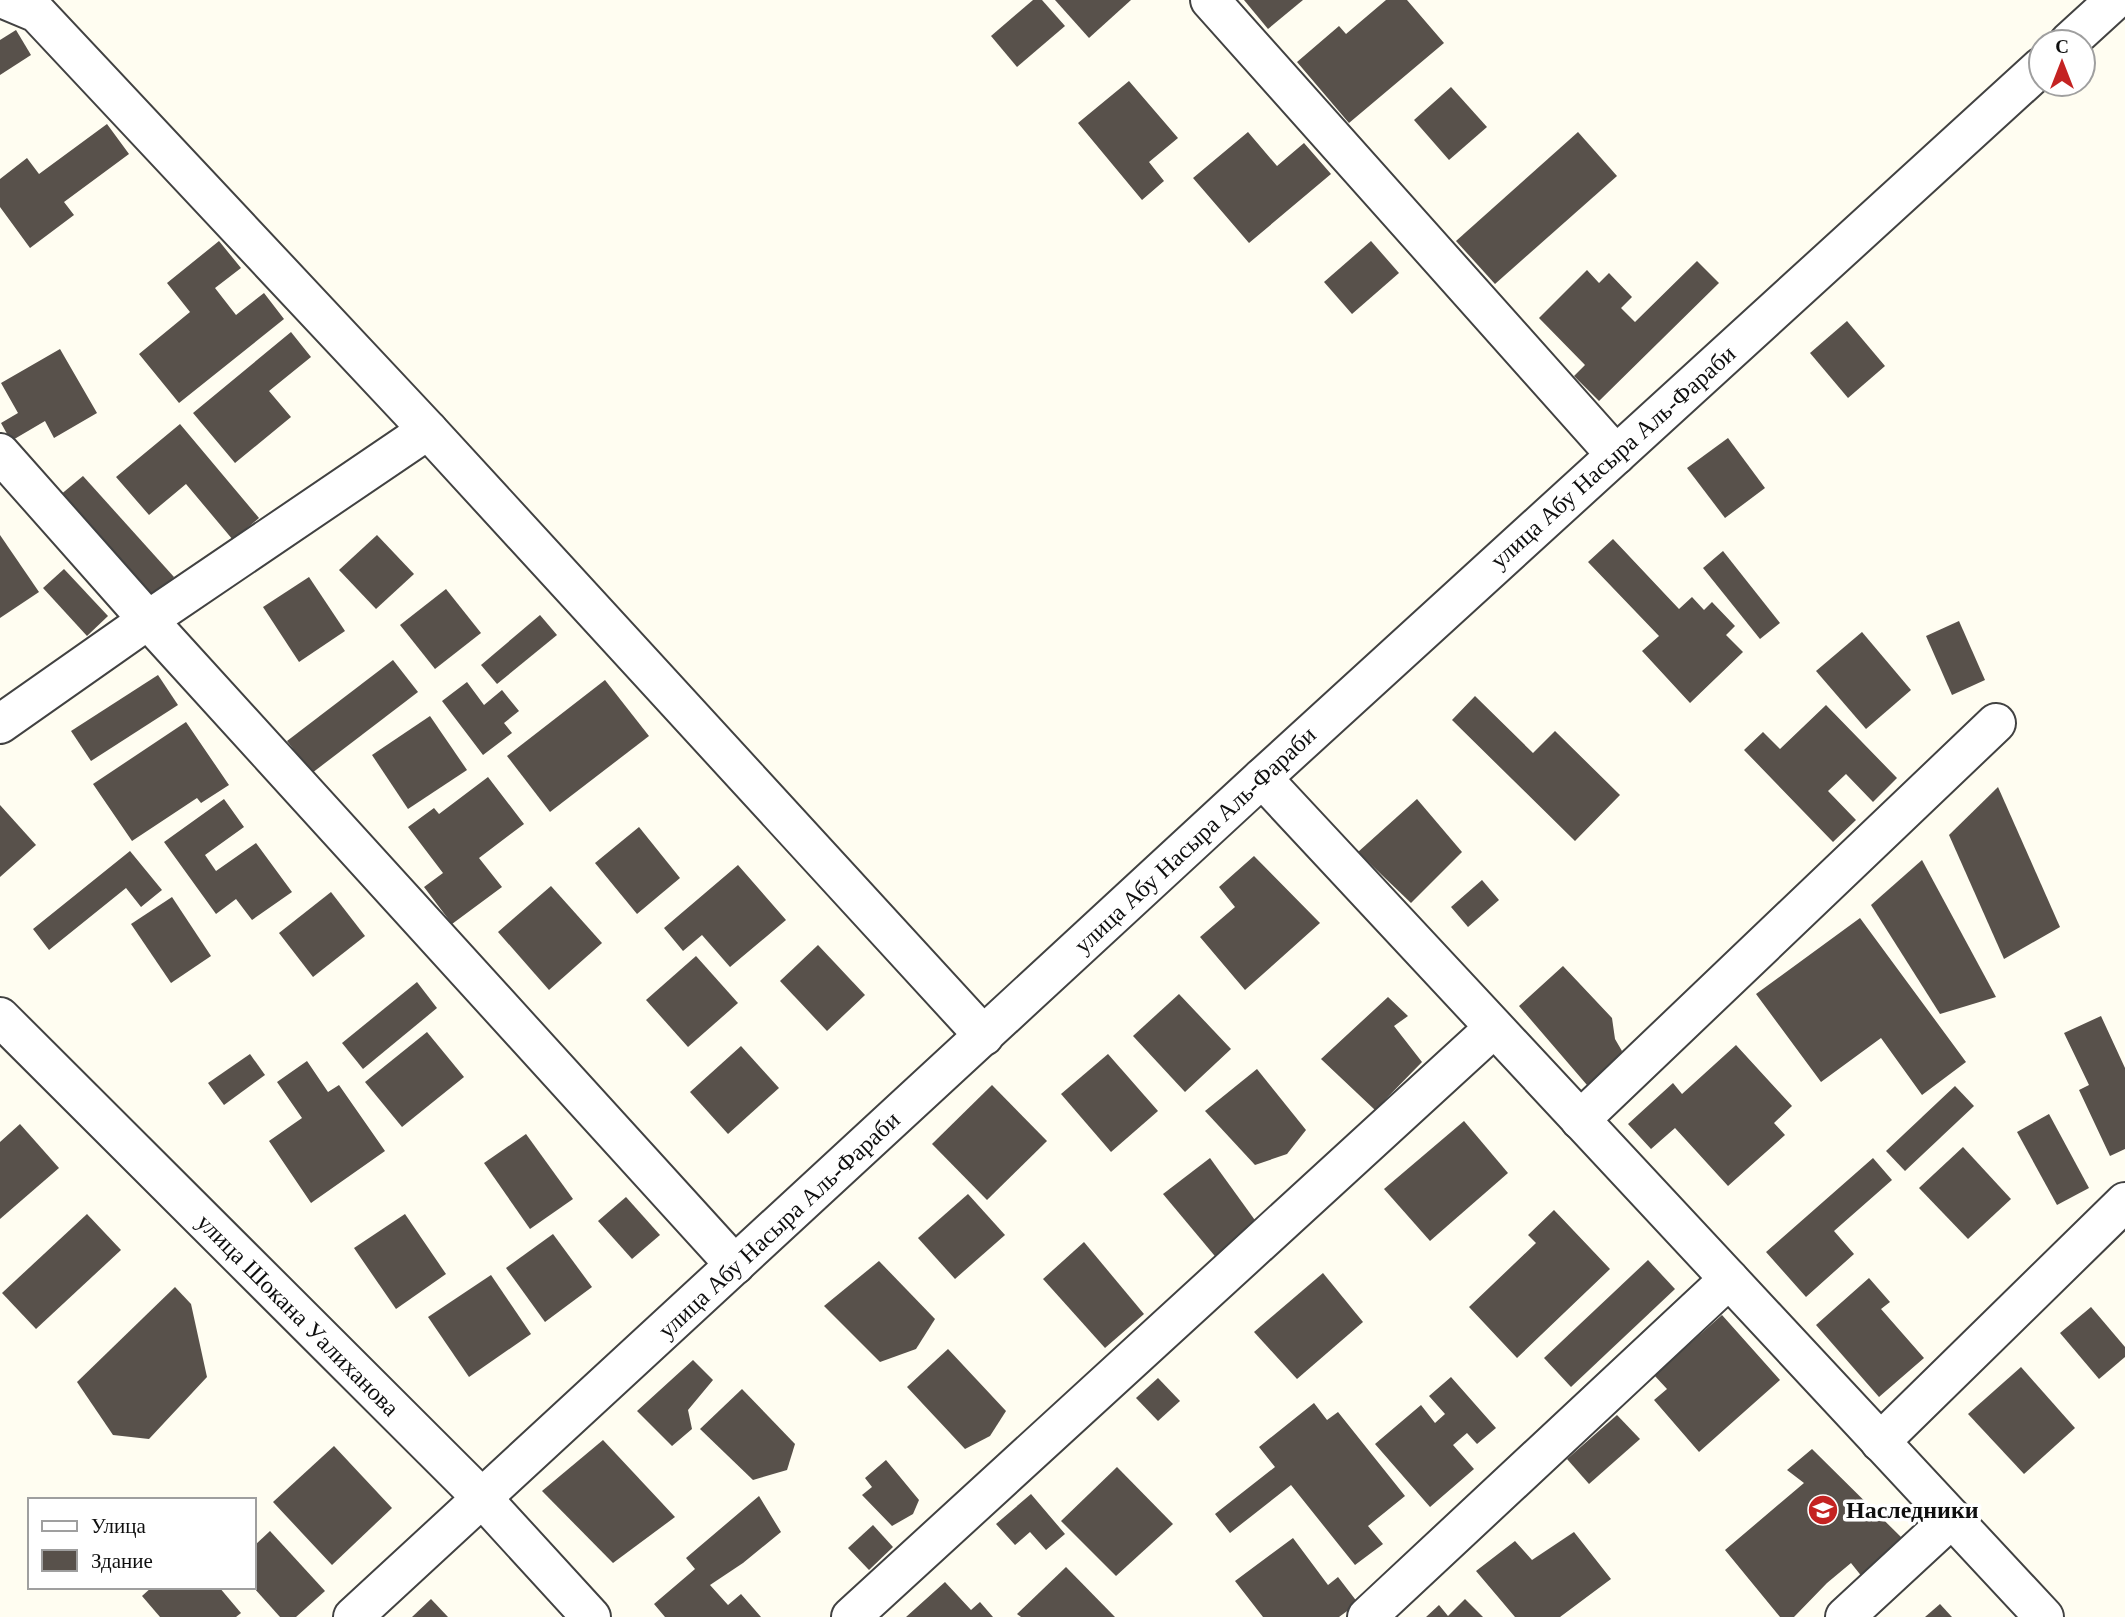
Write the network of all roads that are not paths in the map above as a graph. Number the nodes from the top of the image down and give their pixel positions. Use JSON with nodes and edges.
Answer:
{"nodes":[{"id":1,"x":6,"y":0,"type":"edge"},
{"id":2,"x":1210,"y":0,"type":"edge"},
{"id":3,"x":2115,"y":0,"type":"edge"},
{"id":4,"x":2084,"y":28,"type":"edge"},
{"id":5,"x":2027,"y":80,"type":"edge"},
{"id":6,"x":428,"y":430,"type":"junction"},
{"id":7,"x":0,"y":453,"type":"edge"},
{"id":8,"x":1616,"y":455,"type":"junction"},
{"id":9,"x":148,"y":620,"type":"junction"},
{"id":10,"x":1996,"y":723,"type":"dead end"},
{"id":11,"x":0,"y":724,"type":"edge"},
{"id":12,"x":1262,"y":778,"type":"junction"},
{"id":13,"x":0,"y":1017,"type":"edge"},
{"id":14,"x":1494,"y":1028,"type":"junction"},
{"id":15,"x":984,"y":1036,"type":"junction"},
{"id":16,"x":1580,"y":1120,"type":"junction"},
{"id":17,"x":2125,"y":1202,"type":"edge"},
{"id":18,"x":735,"y":1265,"type":"junction"},
{"id":19,"x":1729,"y":1279,"type":"junction"},
{"id":20,"x":1880,"y":1442,"type":"junction"},
{"id":21,"x":482,"y":1499,"type":"junction"},
{"id":22,"x":1952,"y":1518,"type":"junction"},
{"id":23,"x":353,"y":1617,"type":"edge"},
{"id":24,"x":591,"y":1617,"type":"edge"},
{"id":25,"x":851,"y":1617,"type":"edge"},
{"id":26,"x":1367,"y":1617,"type":"edge"},
{"id":27,"x":1845,"y":1617,"type":"edge"},
{"id":28,"x":2044,"y":1617,"type":"edge"}],
"edges":[{"from":1,"to":6,"type":"street"},
{"from":2,"to":8,"type":"street"},
{"from":3,"to":4,"type":"street"},
{"from":5,"to":8,"type":"street","name":"улица Абу Насыра Аль-Фараби"},
{"from":6,"to":9,"type":"street"},
{"from":6,"to":15,"type":"street"},
{"from":7,"to":9,"type":"street"},
{"from":8,"to":12,"type":"street","name":"улица Абу Насыра Аль-Фараби"},
{"from":9,"to":11,"type":"street"},
{"from":9,"to":18,"type":"street"},
{"from":10,"to":16,"type":"street"},
{"from":12,"to":14,"type":"street"},
{"from":12,"to":15,"type":"street","name":"улица Абу Насыра Аль-Фараби"},
{"from":13,"to":21,"type":"street","name":"улица Шокана Уалиханова"},
{"from":14,"to":16,"type":"street"},
{"from":14,"to":25,"type":"street"},
{"from":15,"to":18,"type":"street","name":"улица Абу Насыра Аль-Фараби"},
{"from":16,"to":19,"type":"street"},
{"from":17,"to":20,"type":"street"},
{"from":18,"to":21,"type":"street","name":"улица Абу Насыра Аль-Фараби"},
{"from":19,"to":20,"type":"street"},
{"from":19,"to":26,"type":"street"},
{"from":20,"to":22,"type":"street"},
{"from":21,"to":23,"type":"street","name":"улица Абу Насыра Аль-Фараби"},
{"from":21,"to":24,"type":"street","name":"улица Шокана Уалиханова"},
{"from":22,"to":27,"type":"street"},
{"from":22,"to":28,"type":"street"}]}
